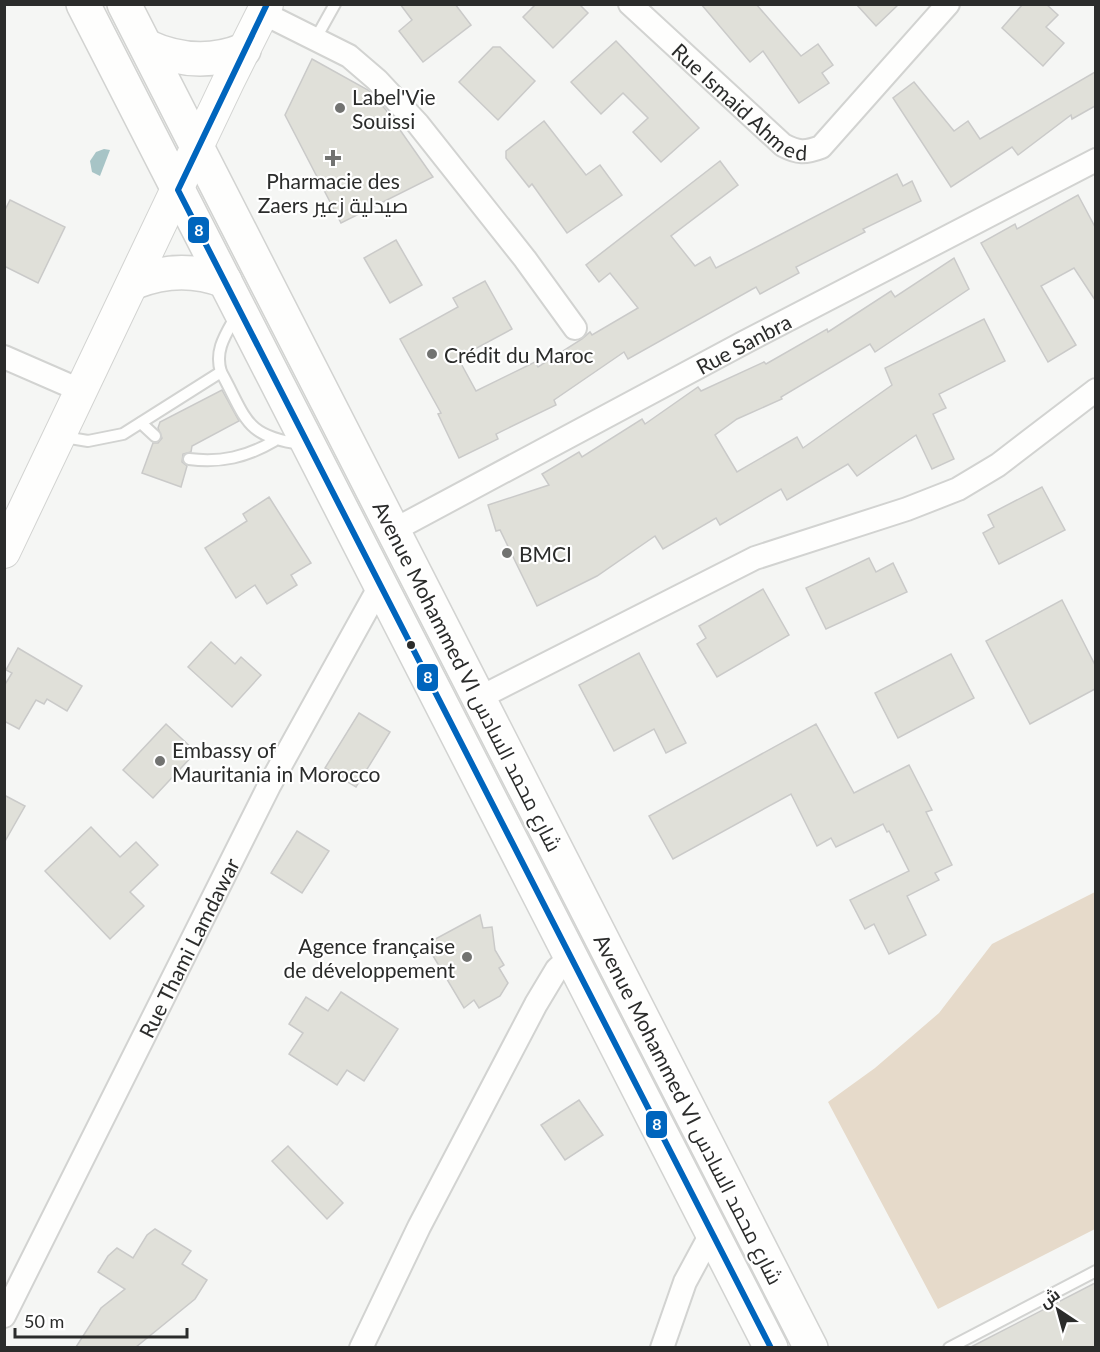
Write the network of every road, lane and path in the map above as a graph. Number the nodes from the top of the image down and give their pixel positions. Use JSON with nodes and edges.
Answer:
{"nodes":[{"id":1,"x":82,"y":4,"type":"edge"},
{"id":2,"x":124,"y":4,"type":"edge"},
{"id":3,"x":334,"y":4,"type":"edge"},
{"id":4,"x":630,"y":4,"type":"edge"},
{"id":5,"x":948,"y":4,"type":"edge"},
{"id":6,"x":265,"y":9,"type":"edge"},
{"id":7,"x":316,"y":39,"type":"junction"},
{"id":8,"x":146,"y":46,"type":"junction"},
{"id":9,"x":244,"y":50,"type":"junction"},
{"id":10,"x":198,"y":148,"type":"junction"},
{"id":11,"x":1095,"y":160,"type":"edge"},
{"id":12,"x":178,"y":190,"type":"junction"},
{"id":13,"x":135,"y":282,"type":"junction"},
{"id":14,"x":232,"y":295,"type":"junction"},
{"id":15,"x":575,"y":328,"type":"dead end"},
{"id":16,"x":4,"y":357,"type":"edge"},
{"id":17,"x":221,"y":372,"type":"junction"},
{"id":18,"x":1095,"y":390,"type":"edge"},
{"id":19,"x":82,"y":391,"type":"junction"},
{"id":20,"x":141,"y":423,"type":"junction"},
{"id":21,"x":61,"y":436,"type":"junction"},
{"id":22,"x":155,"y":436,"type":"dead end"},
{"id":23,"x":274,"y":441,"type":"junction"},
{"id":24,"x":309,"y":446,"type":"junction"},
{"id":25,"x":189,"y":459,"type":"dead end"},
{"id":26,"x":394,"y":530,"type":"junction"},
{"id":27,"x":4,"y":552,"type":"edge"},
{"id":28,"x":381,"y":584,"type":"junction"},
{"id":29,"x":479,"y":698,"type":"junction"},
{"id":30,"x":569,"y":958,"type":"junction"},
{"id":31,"x":712,"y":1232,"type":"junction"},
{"id":32,"x":1095,"y":1272,"type":"edge"},
{"id":33,"x":4,"y":1316,"type":"edge"},
{"id":34,"x":360,"y":1347,"type":"edge"},
{"id":35,"x":662,"y":1347,"type":"edge"},
{"id":36,"x":771,"y":1347,"type":"edge"},
{"id":37,"x":811,"y":1347,"type":"edge"},
{"id":38,"x":949,"y":1347,"type":"edge"}],
"edges":[{"from":1,"to":12,"type":"main road","name":"Avenue Mohammed VI شارع محمد السادس"},
{"from":2,"to":8,"type":"main road","name":"Avenue Mohammed VI شارع محمد السادس"},
{"from":3,"to":7,"type":"lane"},
{"from":4,"to":5,"type":"street","name":"Rue Ismaid Ahmed"},
{"from":6,"to":7,"type":"street"},
{"from":6,"to":9,"type":"main road"},
{"from":7,"to":15,"type":"street"},
{"from":8,"to":9,"type":"main road"},
{"from":8,"to":10,"type":"main road","name":"Avenue Mohammed VI شارع محمد السادس"},
{"from":9,"to":10,"type":"main road"},
{"from":10,"to":12,"type":"main road"},
{"from":10,"to":26,"type":"main road","name":"Avenue Mohammed VI شارع محمد السادس"},
{"from":11,"to":26,"type":"street","name":"Rue Sanbra"},
{"from":12,"to":13,"type":"main road"},
{"from":12,"to":14,"type":"main road","name":"Avenue Mohammed VI شارع محمد السادس"},
{"from":13,"to":14,"type":"main road"},
{"from":13,"to":19,"type":"main road"},
{"from":14,"to":17,"type":"lane"},
{"from":14,"to":24,"type":"main road","name":"Avenue Mohammed VI شارع محمد السادس"},
{"from":16,"to":19,"type":"street"},
{"from":17,"to":20,"type":"lane"},
{"from":17,"to":23,"type":"lane"},
{"from":18,"to":29,"type":"street"},
{"from":19,"to":21,"type":"main road"},
{"from":20,"to":21,"type":"lane"},
{"from":20,"to":22,"type":"lane"},
{"from":21,"to":27,"type":"main road"},
{"from":23,"to":24,"type":"lane"},
{"from":23,"to":25,"type":"lane"},
{"from":24,"to":28,"type":"main road","name":"Avenue Mohammed VI شارع محمد السادس"},
{"from":26,"to":29,"type":"main road","name":"Avenue Mohammed VI شارع محمد السادس"},
{"from":28,"to":30,"type":"main road","name":"Avenue Mohammed VI شارع محمد السادس"},
{"from":28,"to":33,"type":"street","name":"Rue Thami Lamdawar"},
{"from":29,"to":37,"type":"main road","name":"Avenue Mohammed VI شارع محمد السادس"},
{"from":30,"to":31,"type":"main road","name":"Avenue Mohammed VI شارع محمد السادس"},
{"from":30,"to":34,"type":"street"},
{"from":31,"to":35,"type":"street"},
{"from":31,"to":36,"type":"main road","name":"Avenue Mohammed VI شارع محمد السادس"},
{"from":32,"to":38,"type":"lane"}]}
